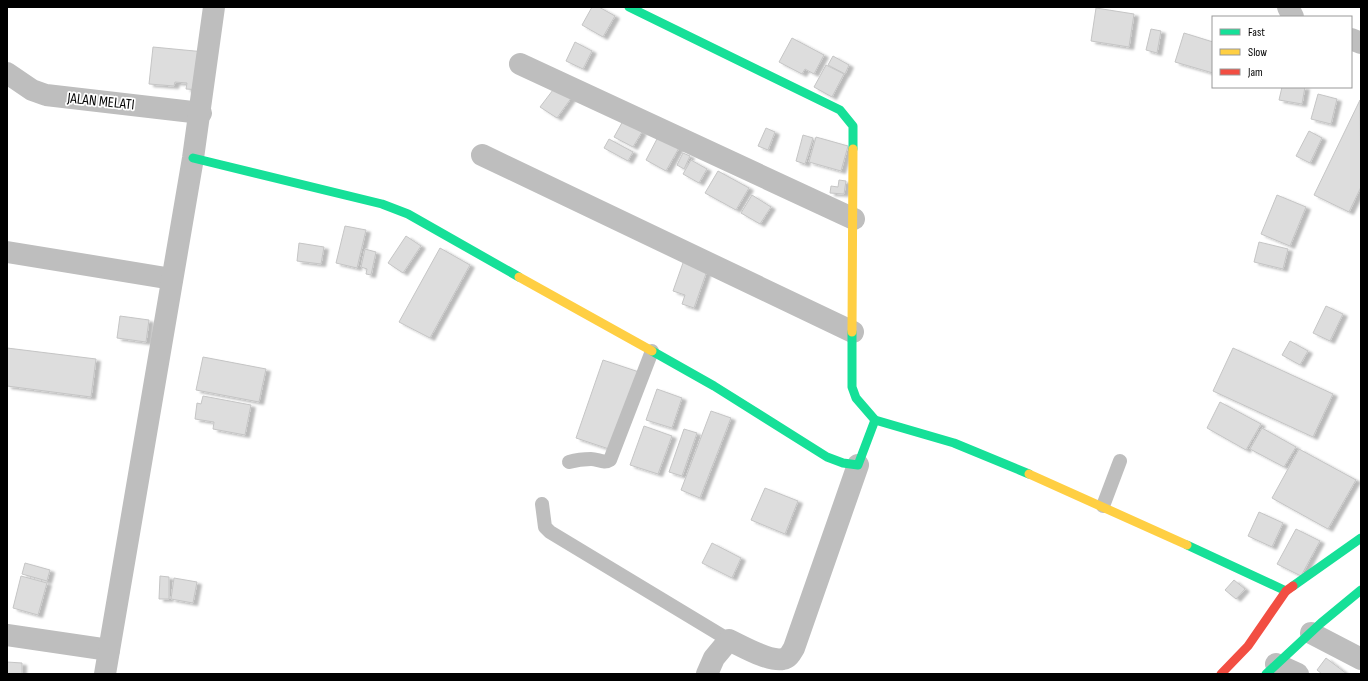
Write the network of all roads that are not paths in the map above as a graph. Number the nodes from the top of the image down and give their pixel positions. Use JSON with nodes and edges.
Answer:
{"nodes":[{"id":1,"x":214,"y":7,"type":"edge"},
{"id":2,"x":628,"y":7,"type":"edge"},
{"id":3,"x":1288,"y":7,"type":"edge"},
{"id":4,"x":1292,"y":16,"type":"edge"},
{"id":5,"x":520,"y":64,"type":"dead end"},
{"id":6,"x":7,"y":72,"type":"edge"},
{"id":7,"x":200,"y":113,"type":"junction"},
{"id":8,"x":482,"y":155,"type":"dead end"},
{"id":9,"x":193,"y":158,"type":"junction"},
{"id":10,"x":854,"y":218,"type":"junction"},
{"id":11,"x":7,"y":252,"type":"edge"},
{"id":12,"x":172,"y":279,"type":"junction"},
{"id":13,"x":853,"y":332,"type":"junction"},
{"id":14,"x":652,"y":351,"type":"junction"},
{"id":15,"x":875,"y":420,"type":"junction"},
{"id":16,"x":1120,"y":460,"type":"dead end"},
{"id":17,"x":569,"y":462,"type":"dead end"},
{"id":18,"x":858,"y":464,"type":"junction"},
{"id":19,"x":542,"y":504,"type":"dead end"},
{"id":20,"x":1103,"y":506,"type":"junction"},
{"id":21,"x":1361,"y":538,"type":"edge"},
{"id":22,"x":1361,"y":590,"type":"edge"},
{"id":23,"x":1286,"y":591,"type":"junction"},
{"id":24,"x":1311,"y":632,"type":"junction"},
{"id":25,"x":7,"y":635,"type":"edge"},
{"id":26,"x":729,"y":640,"type":"junction"},
{"id":27,"x":109,"y":650,"type":"junction"},
{"id":28,"x":1361,"y":659,"type":"edge"},
{"id":29,"x":1271,"y":669,"type":"edge"},
{"id":30,"x":105,"y":674,"type":"edge"},
{"id":31,"x":707,"y":674,"type":"edge"},
{"id":32,"x":1221,"y":674,"type":"edge"},
{"id":33,"x":1298,"y":674,"type":"edge"}],
"edges":[{"from":1,"to":7,"type":"street"},
{"from":2,"to":10,"type":"street"},
{"from":3,"to":4,"type":"street"},
{"from":5,"to":10,"type":"street"},
{"from":6,"to":7,"type":"street","name":"JALAN MELATI"},
{"from":7,"to":9,"type":"street"},
{"from":8,"to":13,"type":"street"},
{"from":9,"to":12,"type":"street"},
{"from":9,"to":14,"type":"street"},
{"from":10,"to":13,"type":"street"},
{"from":11,"to":12,"type":"street"},
{"from":12,"to":27,"type":"street"},
{"from":13,"to":15,"type":"street"},
{"from":14,"to":17,"type":"lane"},
{"from":14,"to":18,"type":"street"},
{"from":15,"to":18,"type":"street"},
{"from":15,"to":20,"type":"street"},
{"from":16,"to":20,"type":"lane"},
{"from":18,"to":26,"type":"street"},
{"from":19,"to":26,"type":"lane"},
{"from":20,"to":23,"type":"street"},
{"from":21,"to":23,"type":"street"},
{"from":22,"to":24,"type":"street"},
{"from":23,"to":32,"type":"street"},
{"from":24,"to":28,"type":"street"},
{"from":24,"to":29,"type":"street"},
{"from":25,"to":27,"type":"street"},
{"from":26,"to":31,"type":"street"},
{"from":27,"to":30,"type":"street"},
{"from":29,"to":33,"type":"street"}]}
